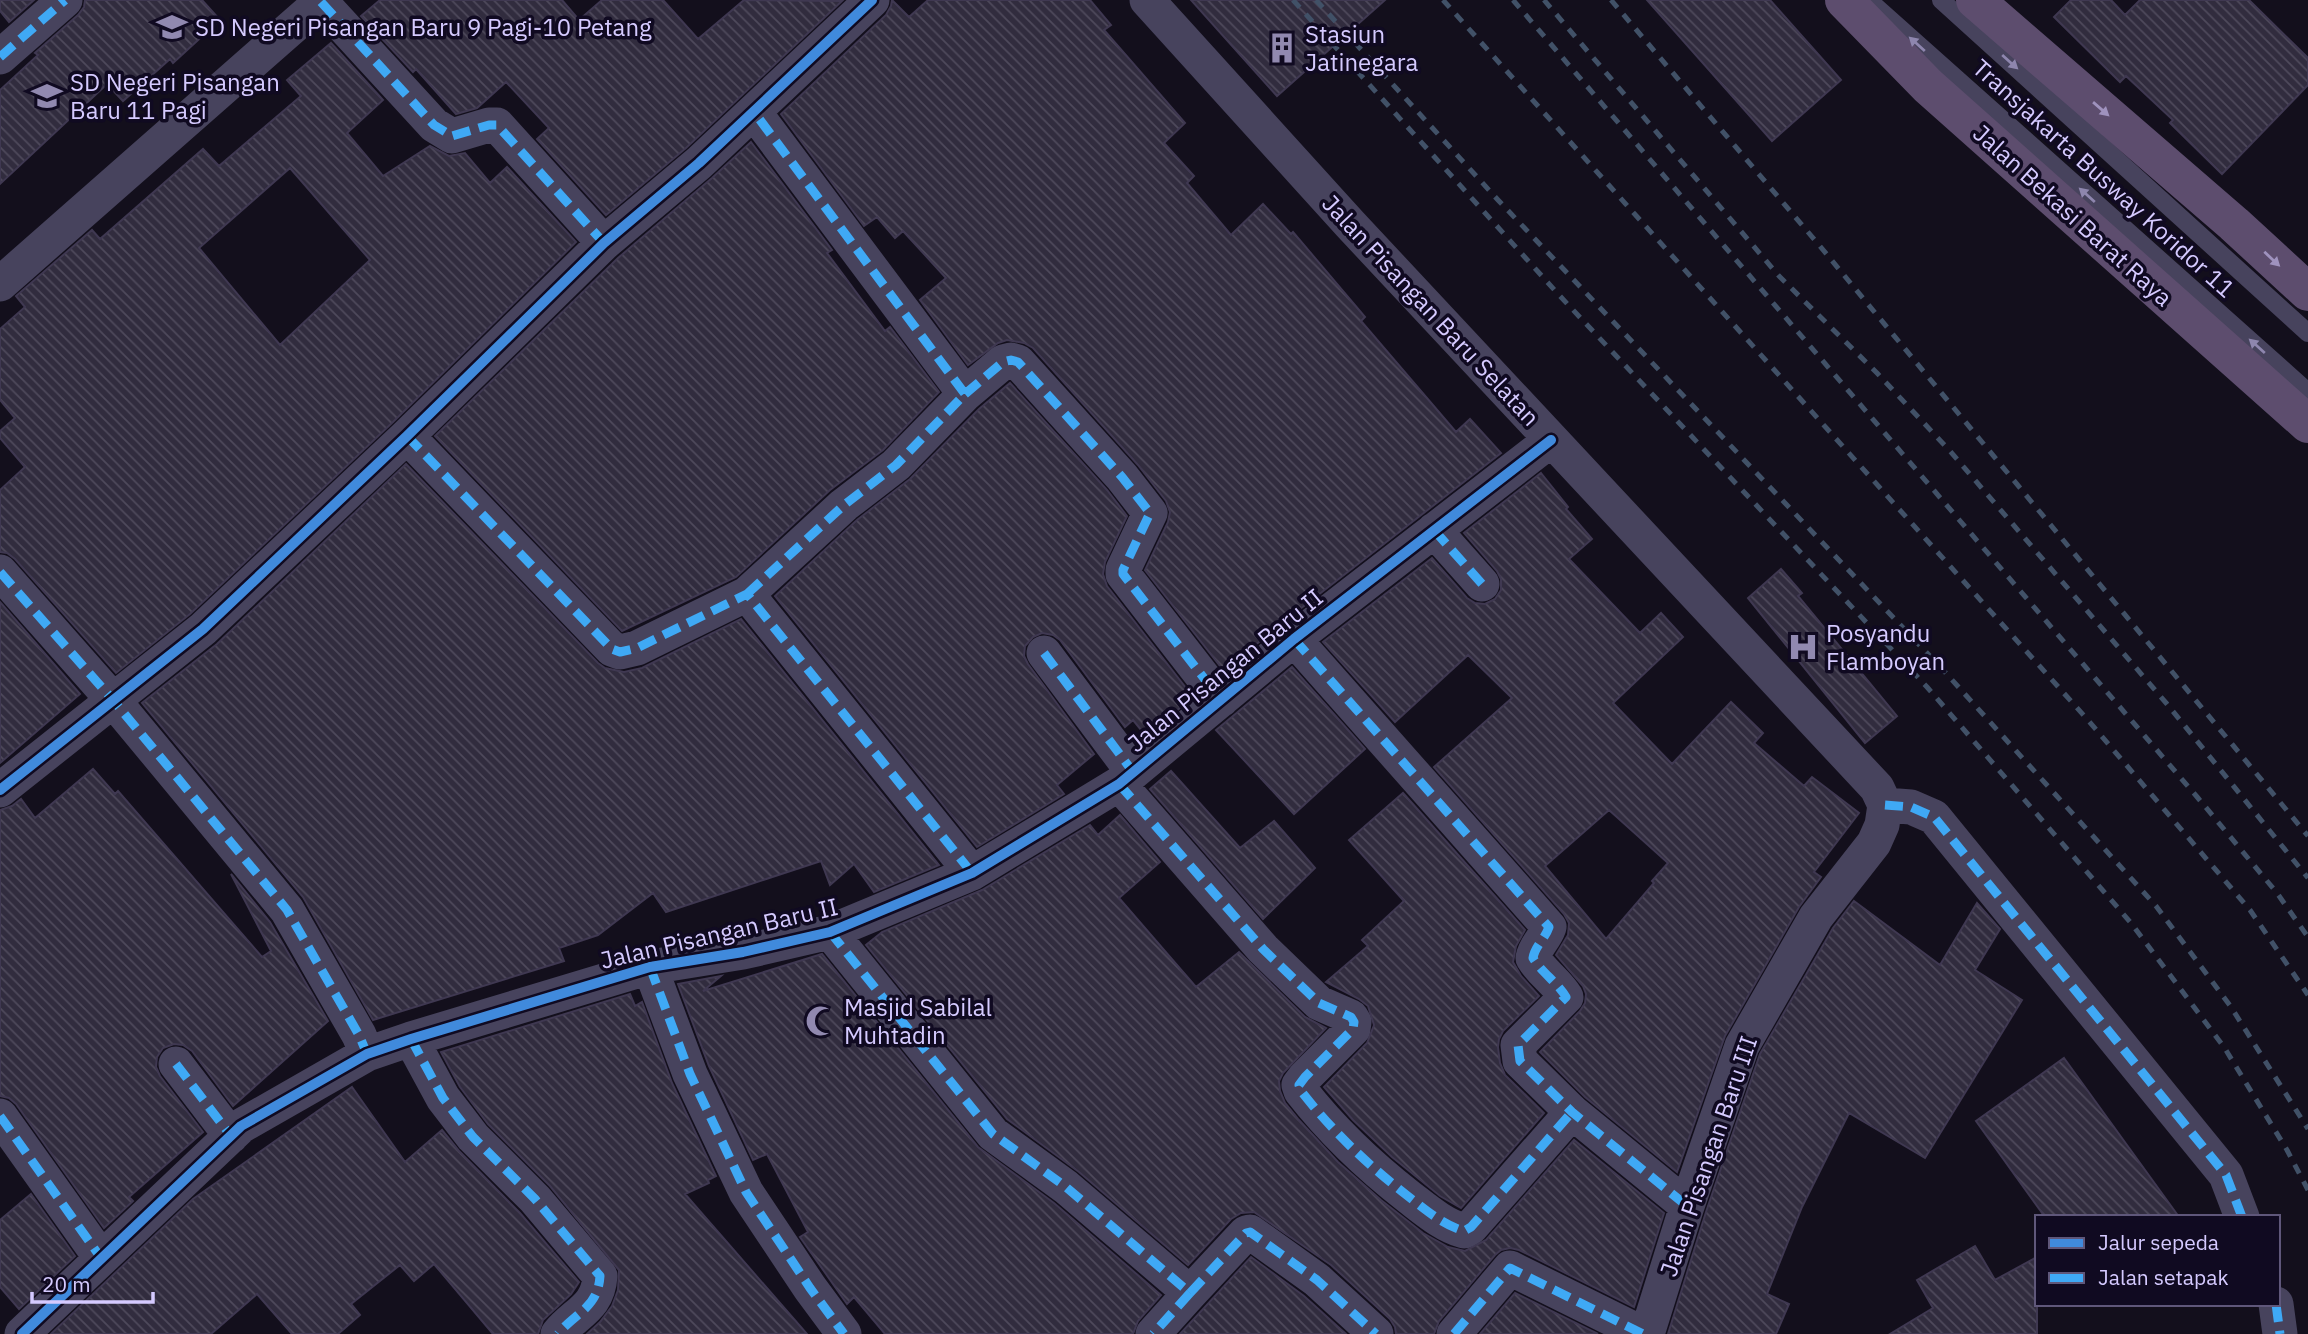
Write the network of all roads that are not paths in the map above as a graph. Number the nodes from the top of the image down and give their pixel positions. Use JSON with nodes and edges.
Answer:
{"nodes":[{"id":1,"x":65,"y":0,"type":"edge"},
{"id":2,"x":872,"y":0,"type":"edge"},
{"id":3,"x":1147,"y":0,"type":"edge"},
{"id":4,"x":1844,"y":0,"type":"edge"},
{"id":5,"x":1868,"y":0,"type":"edge"},
{"id":6,"x":1941,"y":0,"type":"edge"},
{"id":7,"x":1979,"y":1,"type":"edge"},
{"id":8,"x":310,"y":5,"type":"edge"},
{"id":9,"x":0,"y":57,"type":"edge"},
{"id":10,"x":754,"y":112,"type":"junction"},
{"id":11,"x":604,"y":243,"type":"junction"},
{"id":12,"x":0,"y":284,"type":"edge"},
{"id":13,"x":2308,"y":292,"type":"edge"},
{"id":14,"x":2308,"y":333,"type":"edge"},
{"id":15,"x":2308,"y":392,"type":"edge"},
{"id":16,"x":965,"y":394,"type":"junction"},
{"id":17,"x":2308,"y":424,"type":"edge"},
{"id":18,"x":407,"y":436,"type":"junction"},
{"id":19,"x":1551,"y":440,"type":"junction"},
{"id":20,"x":1434,"y":530,"type":"junction"},
{"id":21,"x":0,"y":572,"type":"edge"},
{"id":22,"x":1482,"y":584,"type":"dead end"},
{"id":23,"x":747,"y":594,"type":"junction"},
{"id":24,"x":1294,"y":639,"type":"junction"},
{"id":25,"x":1044,"y":653,"type":"dead end"},
{"id":26,"x":1221,"y":700,"type":"junction"},
{"id":27,"x":113,"y":701,"type":"junction"},
{"id":28,"x":1126,"y":778,"type":"junction"},
{"id":29,"x":0,"y":790,"type":"edge"},
{"id":30,"x":1885,"y":805,"type":"junction"},
{"id":31,"x":972,"y":873,"type":"junction"},
{"id":32,"x":830,"y":932,"type":"junction"},
{"id":33,"x":650,"y":967,"type":"junction"},
{"id":34,"x":411,"y":1039,"type":"junction"},
{"id":35,"x":368,"y":1054,"type":"junction"},
{"id":36,"x":176,"y":1064,"type":"dead end"},
{"id":37,"x":1572,"y":1112,"type":"junction"},
{"id":38,"x":0,"y":1116,"type":"edge"},
{"id":39,"x":231,"y":1136,"type":"junction"},
{"id":40,"x":1687,"y":1206,"type":"junction"},
{"id":41,"x":2241,"y":1215,"type":"edge"},
{"id":42,"x":101,"y":1258,"type":"junction"},
{"id":43,"x":1189,"y":1293,"type":"junction"},
{"id":44,"x":2276,"y":1306,"type":"edge"},
{"id":45,"x":22,"y":1334,"type":"edge"},
{"id":46,"x":558,"y":1334,"type":"edge"},
{"id":47,"x":844,"y":1334,"type":"edge"},
{"id":48,"x":1153,"y":1334,"type":"edge"},
{"id":49,"x":1376,"y":1334,"type":"edge"},
{"id":50,"x":1454,"y":1334,"type":"edge"},
{"id":51,"x":1645,"y":1334,"type":"edge"},
{"id":52,"x":2280,"y":1334,"type":"edge"}],
"edges":[{"from":1,"to":9,"type":"street"},
{"from":2,"to":10,"type":"street"},
{"from":3,"to":19,"type":"street","name":"Jalan Pisangan Baru Selatan"},
{"from":4,"to":17,"type":"main road","name":"Jalan Bekasi Barat Raya"},
{"from":15,"to":5,"type":"lane","name":"Transjakarta Busway Koridor 11","one_way":true},
{"from":6,"to":14,"type":"lane","name":"Transjakarta Busway Koridor 11","one_way":true},
{"from":7,"to":13,"type":"main road","one_way":true},
{"from":8,"to":11,"type":"street"},
{"from":8,"to":12,"type":"street"},
{"from":10,"to":11,"type":"street"},
{"from":10,"to":16,"type":"street"},
{"from":11,"to":18,"type":"street"},
{"from":16,"to":23,"type":"street"},
{"from":16,"to":26,"type":"street"},
{"from":18,"to":23,"type":"street"},
{"from":18,"to":27,"type":"street"},
{"from":19,"to":20,"type":"street","name":"Jalan Pisangan Baru II"},
{"from":19,"to":30,"type":"street","name":"Jalan Pisangan Baru Selatan"},
{"from":20,"to":22,"type":"street"},
{"from":20,"to":24,"type":"street","name":"Jalan Pisangan Baru II"},
{"from":21,"to":27,"type":"street"},
{"from":23,"to":31,"type":"street"},
{"from":24,"to":26,"type":"street","name":"Jalan Pisangan Baru II"},
{"from":24,"to":37,"type":"street"},
{"from":25,"to":28,"type":"street"},
{"from":26,"to":28,"type":"street","name":"Jalan Pisangan Baru II"},
{"from":27,"to":29,"type":"street"},
{"from":27,"to":35,"type":"street"},
{"from":28,"to":31,"type":"street","name":"Jalan Pisangan Baru II"},
{"from":28,"to":37,"type":"street"},
{"from":30,"to":40,"type":"street","name":"Jalan Pisangan Baru III"},
{"from":30,"to":41,"type":"street"},
{"from":31,"to":32,"type":"street","name":"Jalan Pisangan Baru II"},
{"from":32,"to":33,"type":"street","name":"Jalan Pisangan Baru II"},
{"from":32,"to":43,"type":"street"},
{"from":33,"to":34,"type":"street","name":"Jalan Pisangan Baru II"},
{"from":33,"to":47,"type":"street"},
{"from":34,"to":35,"type":"street","name":"Jalan Pisangan Baru II"},
{"from":34,"to":46,"type":"street"},
{"from":35,"to":39,"type":"street","name":"Jalan Pisangan Baru II"},
{"from":36,"to":39,"type":"street"},
{"from":37,"to":40,"type":"street"},
{"from":38,"to":42,"type":"street"},
{"from":39,"to":42,"type":"street","name":"Jalan Pisangan Baru II"},
{"from":40,"to":51,"type":"street","name":"Jalan Pisangan Baru III"},
{"from":42,"to":45,"type":"street","name":"Jalan Pisangan Baru II"},
{"from":43,"to":48,"type":"street"},
{"from":43,"to":49,"type":"street"},
{"from":44,"to":52,"type":"street"},
{"from":50,"to":51,"type":"street"}]}
